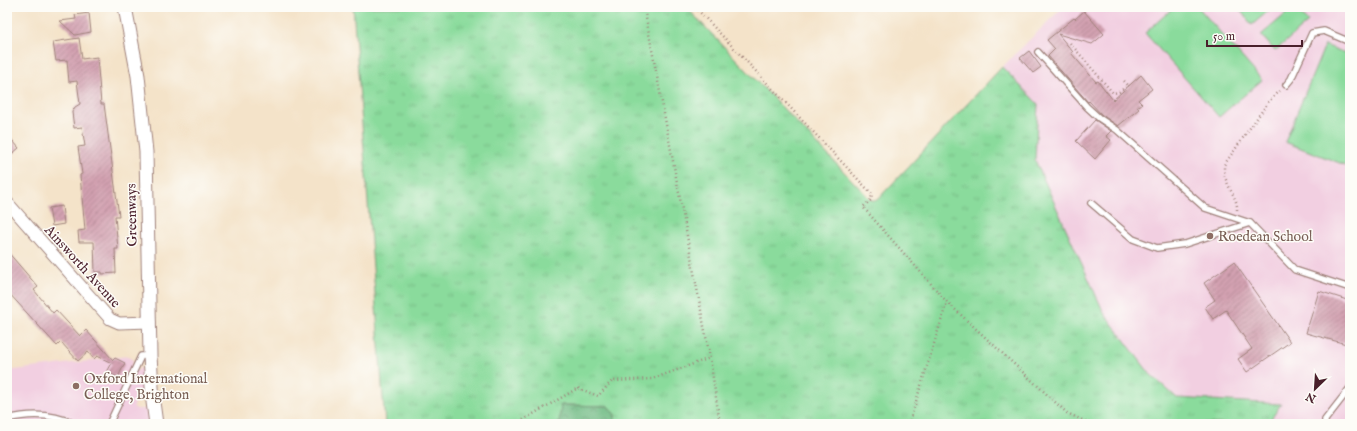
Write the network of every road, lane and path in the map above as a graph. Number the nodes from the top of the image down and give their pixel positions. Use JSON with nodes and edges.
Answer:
{"nodes":[{"id":1,"x":125,"y":7,"type":"edge"},
{"id":2,"x":644,"y":7,"type":"edge"},
{"id":3,"x":695,"y":7,"type":"edge"},
{"id":4,"x":1350,"y":42,"type":"edge"},
{"id":5,"x":1070,"y":43,"type":"dead end"},
{"id":6,"x":1038,"y":52,"type":"dead end"},
{"id":7,"x":1124,"y":81,"type":"dead end"},
{"id":8,"x":1286,"y":85,"type":"dead end"},
{"id":9,"x":1274,"y":96,"type":"dead end"},
{"id":10,"x":7,"y":202,"type":"edge"},
{"id":11,"x":1091,"y":203,"type":"dead end"},
{"id":12,"x":1237,"y":213,"type":"dead end"},
{"id":13,"x":1250,"y":223,"type":"junction"},
{"id":14,"x":1350,"y":288,"type":"edge"},
{"id":15,"x":947,"y":302,"type":"junction"},
{"id":16,"x":150,"y":322,"type":"junction"},
{"id":17,"x":150,"y":356,"type":"junction"},
{"id":18,"x":710,"y":358,"type":"junction"},
{"id":19,"x":1350,"y":388,"type":"edge"},
{"id":20,"x":7,"y":418,"type":"edge"},
{"id":21,"x":75,"y":424,"type":"edge"},
{"id":22,"x":109,"y":424,"type":"edge"},
{"id":23,"x":156,"y":424,"type":"edge"},
{"id":24,"x":516,"y":424,"type":"edge"},
{"id":25,"x":720,"y":424,"type":"edge"},
{"id":26,"x":909,"y":424,"type":"edge"},
{"id":27,"x":1091,"y":424,"type":"edge"},
{"id":28,"x":1325,"y":424,"type":"edge"}],
"edges":[{"from":1,"to":16,"type":"street","name":"Greenways"},
{"from":2,"to":18,"type":"path"},
{"from":3,"to":15,"type":"path"},
{"from":4,"to":8,"type":"lane"},
{"from":5,"to":7,"type":"path"},
{"from":6,"to":13,"type":"lane"},
{"from":9,"to":12,"type":"path"},
{"from":10,"to":16,"type":"street","name":"Ainsworth Avenue"},
{"from":11,"to":13,"type":"lane"},
{"from":13,"to":14,"type":"lane"},
{"from":15,"to":26,"type":"path"},
{"from":15,"to":27,"type":"path"},
{"from":16,"to":17,"type":"street","name":"Greenways"},
{"from":17,"to":22,"type":"lane"},
{"from":17,"to":23,"type":"street","name":"Greenways"},
{"from":18,"to":24,"type":"path"},
{"from":18,"to":25,"type":"path"},
{"from":19,"to":28,"type":"lane"},
{"from":20,"to":21,"type":"lane"}]}
